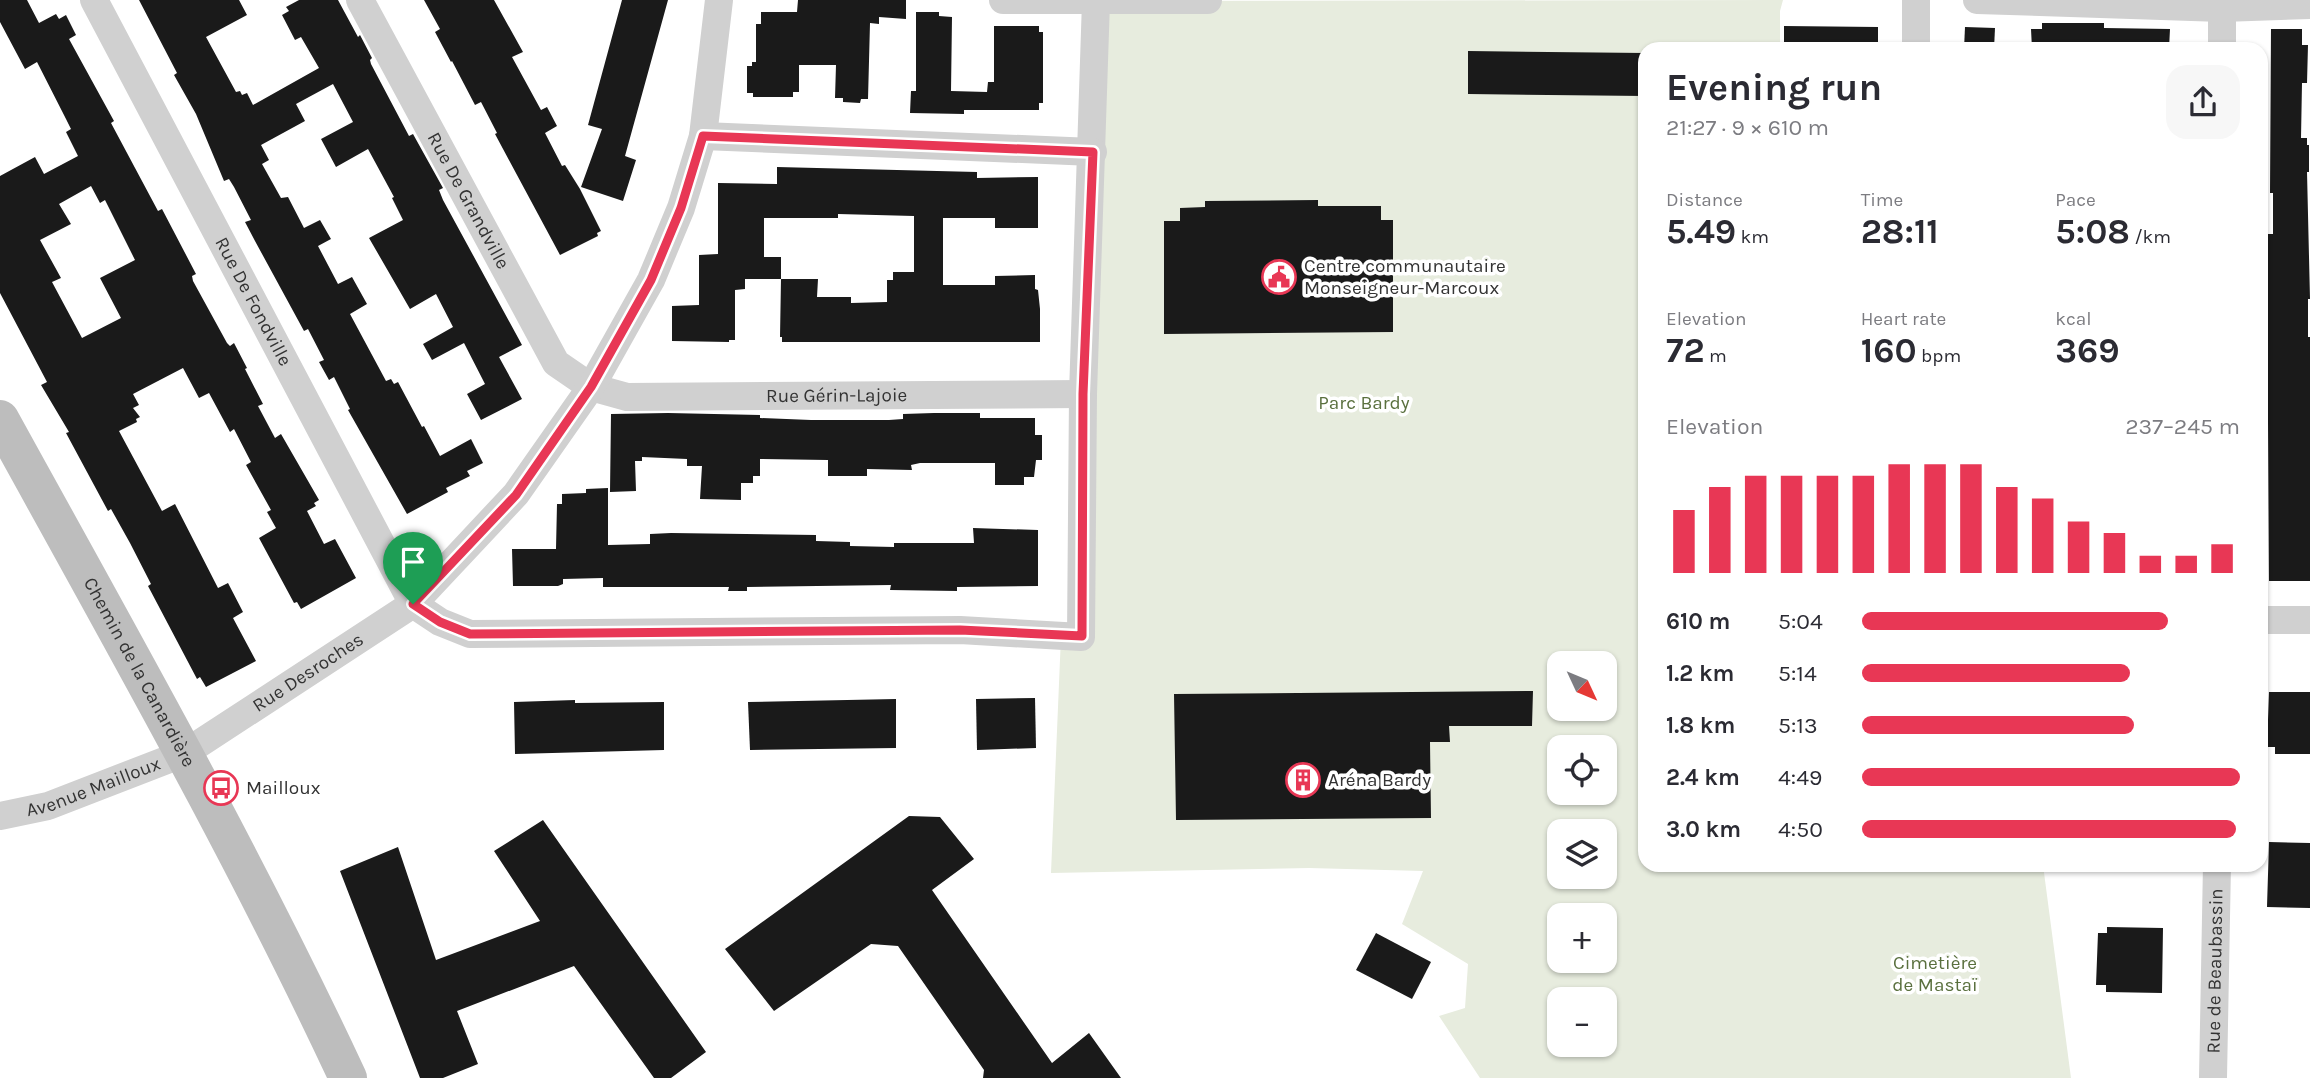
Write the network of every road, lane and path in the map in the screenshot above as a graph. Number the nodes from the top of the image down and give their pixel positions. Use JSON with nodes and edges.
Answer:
{"nodes":[{"id":1,"x":94,"y":0,"type":"edge"},
{"id":2,"x":360,"y":0,"type":"edge"},
{"id":3,"x":719,"y":0,"type":"edge"},
{"id":4,"x":1003,"y":0,"type":"edge"},
{"id":5,"x":1187,"y":0,"type":"edge"},
{"id":6,"x":1208,"y":0,"type":"edge"},
{"id":7,"x":1916,"y":0,"type":"edge"},
{"id":8,"x":1978,"y":0,"type":"edge"},
{"id":9,"x":1096,"y":1,"type":"edge"},
{"id":10,"x":2222,"y":4,"type":"edge"},
{"id":11,"x":2310,"y":5,"type":"edge"},
{"id":12,"x":1916,"y":42,"type":"edge"},
{"id":13,"x":2222,"y":42,"type":"edge"},
{"id":14,"x":703,"y":136,"type":"junction"},
{"id":15,"x":1093,"y":152,"type":"junction"},
{"id":16,"x":591,"y":387,"type":"junction"},
{"id":17,"x":1083,"y":394,"type":"junction"},
{"id":18,"x":0,"y":419,"type":"edge"},
{"id":19,"x":413,"y":604,"type":"junction"},
{"id":20,"x":2268,"y":620,"type":"edge"},
{"id":21,"x":2310,"y":620,"type":"edge"},
{"id":22,"x":185,"y":753,"type":"junction"},
{"id":23,"x":0,"y":816,"type":"edge"},
{"id":24,"x":2217,"y":872,"type":"edge"},
{"id":25,"x":348,"y":1078,"type":"edge"},
{"id":26,"x":2214,"y":1078,"type":"edge"}],
"edges":[{"from":1,"to":19,"type":"street","name":"Rue De Fondville"},
{"from":2,"to":16,"type":"street","name":"Rue De Grandville"},
{"from":3,"to":14,"type":"street","name":"Rue Desroches"},
{"from":4,"to":9,"type":"street"},
{"from":5,"to":6,"type":"street"},
{"from":5,"to":9,"type":"street"},
{"from":7,"to":12,"type":"street"},
{"from":8,"to":10,"type":"street"},
{"from":9,"to":15,"type":"street"},
{"from":10,"to":11,"type":"street"},
{"from":10,"to":13,"type":"street"},
{"from":14,"to":15,"type":"street"},
{"from":14,"to":16,"type":"street","name":"Rue Desroches"},
{"from":15,"to":17,"type":"street"},
{"from":16,"to":17,"type":"street","name":"Rue Gérin-Lajoie"},
{"from":16,"to":19,"type":"street","name":"Rue Desroches"},
{"from":17,"to":19,"type":"street"},
{"from":18,"to":22,"type":"main road","name":"Chemin de la Canardière"},
{"from":19,"to":22,"type":"street","name":"Rue Desroches"},
{"from":20,"to":21,"type":"street"},
{"from":22,"to":23,"type":"street","name":"Avenue Mailloux"},
{"from":22,"to":25,"type":"main road","name":"Chemin de la Canardière"},
{"from":24,"to":26,"type":"street","name":"Rue de Beaubassin"}]}
